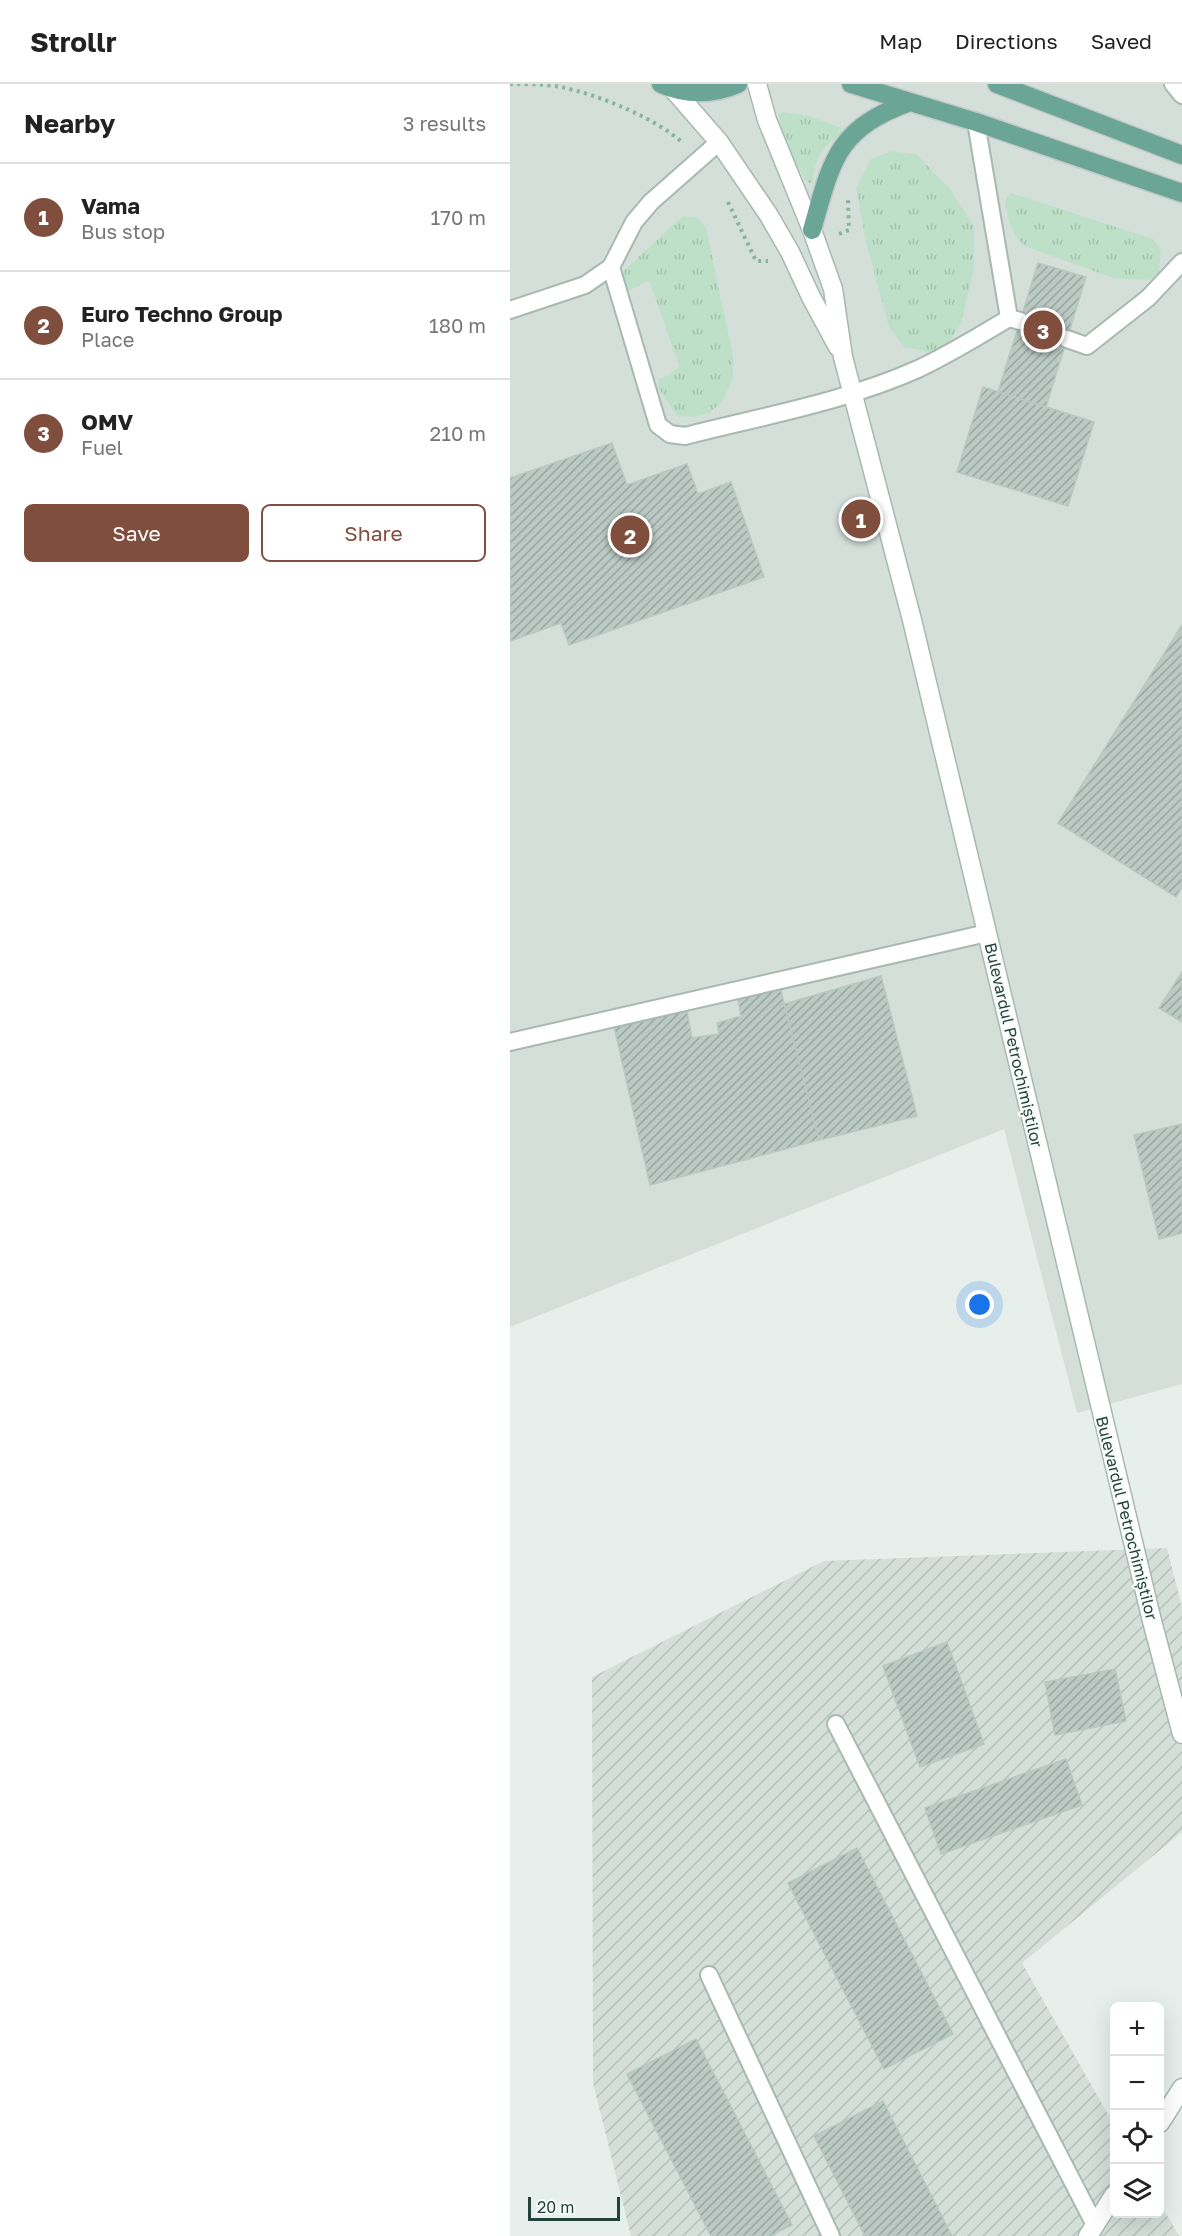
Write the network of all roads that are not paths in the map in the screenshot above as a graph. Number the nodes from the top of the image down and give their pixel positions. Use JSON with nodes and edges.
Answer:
{"nodes":[{"id":1,"x":738,"y":84,"type":"edge"},
{"id":2,"x":757,"y":84,"type":"edge"},
{"id":3,"x":851,"y":84,"type":"edge"},
{"id":4,"x":1173,"y":84,"type":"edge"},
{"id":5,"x":1009,"y":86,"type":"edge"},
{"id":6,"x":667,"y":87,"type":"edge"},
{"id":7,"x":1182,"y":95,"type":"edge"},
{"id":8,"x":910,"y":102,"type":"junction"},
{"id":9,"x":976,"y":123,"type":"junction"},
{"id":10,"x":720,"y":142,"type":"junction"},
{"id":11,"x":1182,"y":155,"type":"edge"},
{"id":12,"x":1182,"y":193,"type":"edge"},
{"id":13,"x":812,"y":230,"type":"junction"},
{"id":14,"x":1182,"y":262,"type":"edge"},
{"id":15,"x":611,"y":267,"type":"junction"},
{"id":16,"x":510,"y":310,"type":"edge"},
{"id":17,"x":1067,"y":339,"type":"dead end"},
{"id":18,"x":843,"y":357,"type":"junction"},
{"id":19,"x":853,"y":393,"type":"junction"},
{"id":20,"x":987,"y":933,"type":"junction"},
{"id":21,"x":510,"y":1042,"type":"edge"},
{"id":22,"x":836,"y":1724,"type":"dead end"},
{"id":23,"x":1182,"y":1734,"type":"edge"},
{"id":24,"x":709,"y":1976,"type":"dead end"},
{"id":25,"x":1182,"y":2088,"type":"edge"},
{"id":26,"x":1164,"y":2117,"type":"edge"},
{"id":27,"x":1110,"y":2202,"type":"edge"},
{"id":28,"x":1092,"y":2231,"type":"edge"},
{"id":29,"x":831,"y":2236,"type":"edge"}],
"edges":[{"from":1,"to":6,"type":"main road"},
{"from":2,"to":13,"type":"street","name":"Bulevardul Petrochimiștilor"},
{"from":3,"to":8,"type":"main road"},
{"from":4,"to":7,"type":"lane"},
{"from":5,"to":11,"type":"main road"},
{"from":6,"to":10,"type":"street","name":"Bulevardul Petrochimiștilor"},
{"from":8,"to":9,"type":"main road"},
{"from":8,"to":13,"type":"main road"},
{"from":9,"to":12,"type":"main road"},
{"from":9,"to":19,"type":"lane"},
{"from":10,"to":15,"type":"lane"},
{"from":10,"to":18,"type":"street","name":"Bulevardul Petrochimiștilor"},
{"from":13,"to":18,"type":"street","name":"Bulevardul Petrochimiștilor"},
{"from":14,"to":17,"type":"lane"},
{"from":15,"to":16,"type":"lane"},
{"from":15,"to":19,"type":"lane"},
{"from":18,"to":19,"type":"street","name":"Bulevardul Petrochimiștilor"},
{"from":19,"to":20,"type":"street","name":"Bulevardul Petrochimiștilor"},
{"from":20,"to":21,"type":"lane"},
{"from":20,"to":23,"type":"street","name":"Bulevardul Petrochimiștilor"},
{"from":22,"to":28,"type":"lane"},
{"from":24,"to":29,"type":"lane"},
{"from":25,"to":26,"type":"street"},
{"from":27,"to":28,"type":"street"}]}
